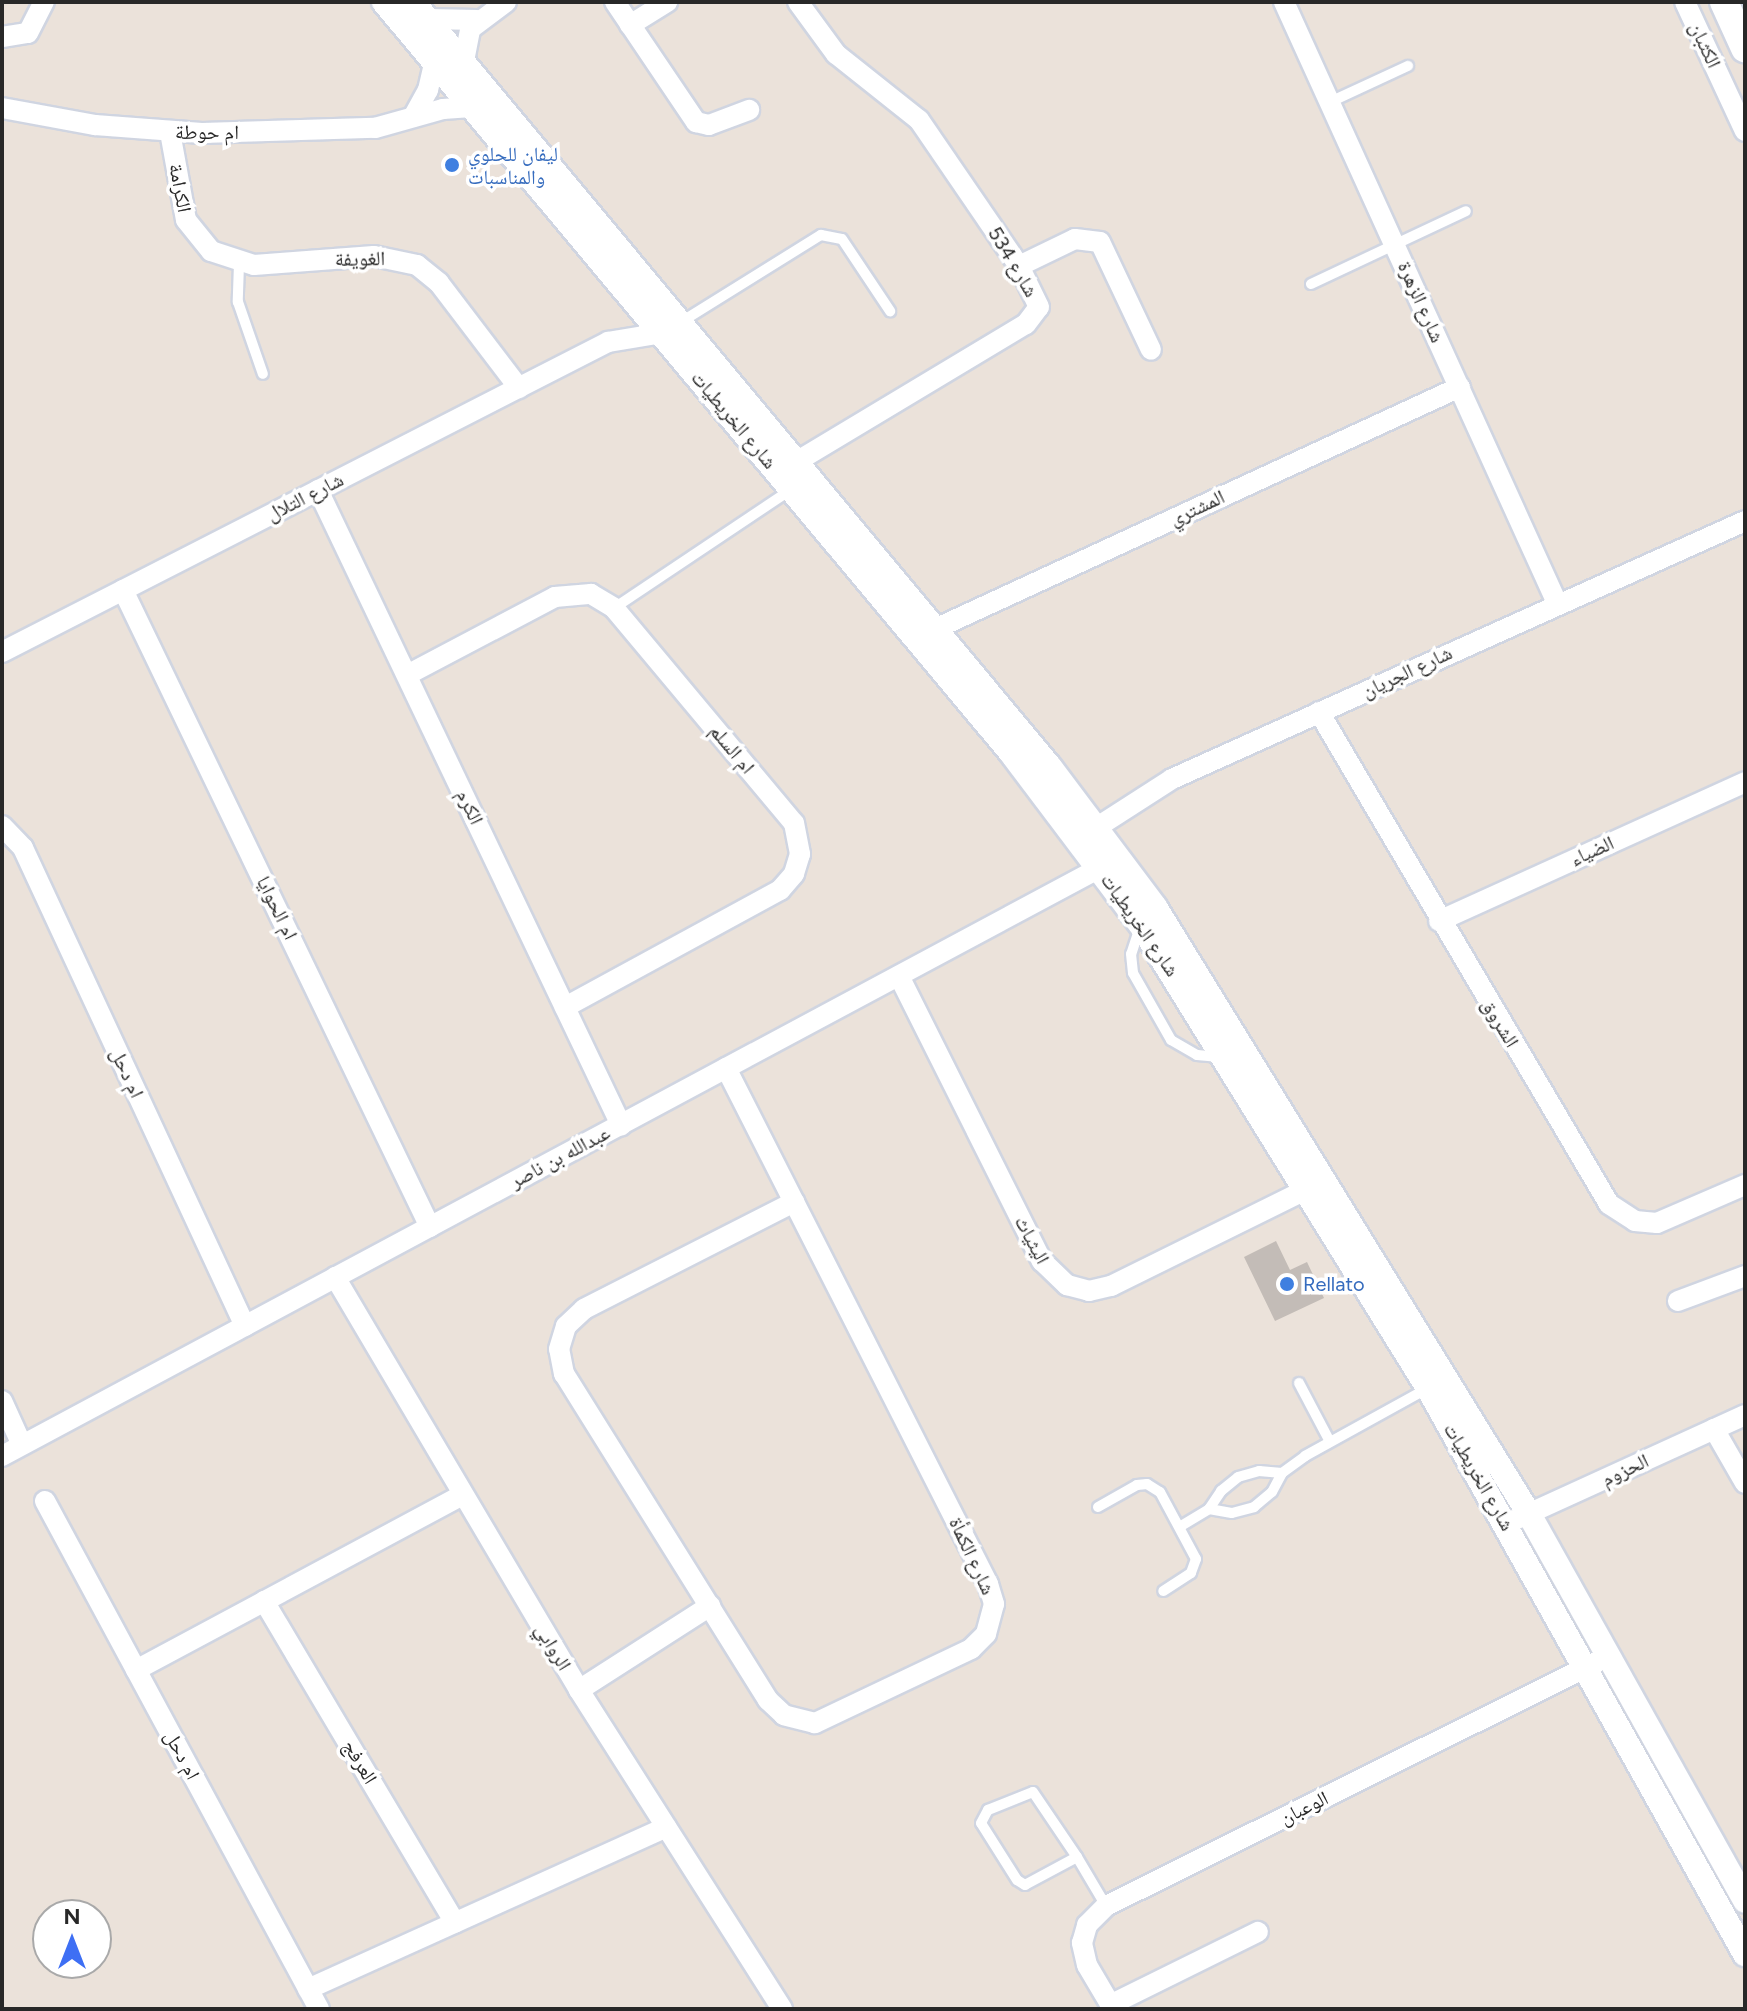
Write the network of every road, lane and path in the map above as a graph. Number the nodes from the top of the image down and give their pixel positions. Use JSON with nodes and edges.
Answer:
{"nodes":[{"id":1,"x":44,"y":2,"type":"edge"},
{"id":2,"x":384,"y":2,"type":"edge"},
{"id":3,"x":506,"y":2,"type":"edge"},
{"id":4,"x":615,"y":2,"type":"edge"},
{"id":5,"x":667,"y":2,"type":"edge"},
{"id":6,"x":798,"y":2,"type":"edge"},
{"id":7,"x":1284,"y":2,"type":"edge"},
{"id":8,"x":1685,"y":2,"type":"edge"},
{"id":9,"x":1724,"y":2,"type":"edge"},
{"id":10,"x":421,"y":10,"type":"edge"},
{"id":11,"x":477,"y":20,"type":"junction"},
{"id":12,"x":630,"y":25,"type":"junction"},
{"id":13,"x":2,"y":37,"type":"edge"},
{"id":14,"x":1745,"y":48,"type":"edge"},
{"id":15,"x":435,"y":60,"type":"junction"},
{"id":16,"x":464,"y":61,"type":"junction"},
{"id":17,"x":1408,"y":66,"type":"dead end"},
{"id":18,"x":1330,"y":102,"type":"junction"},
{"id":19,"x":475,"y":107,"type":"junction"},
{"id":20,"x":2,"y":108,"type":"edge"},
{"id":21,"x":749,"y":110,"type":"dead end"},
{"id":22,"x":413,"y":117,"type":"junction"},
{"id":23,"x":1745,"y":131,"type":"edge"},
{"id":24,"x":170,"y":132,"type":"junction"},
{"id":25,"x":1466,"y":211,"type":"dead end"},
{"id":26,"x":1395,"y":243,"type":"junction"},
{"id":27,"x":239,"y":264,"type":"junction"},
{"id":28,"x":1019,"y":266,"type":"junction"},
{"id":29,"x":1311,"y":284,"type":"dead end"},
{"id":30,"x":629,"y":293,"type":"junction"},
{"id":31,"x":890,"y":311,"type":"dead end"},
{"id":32,"x":672,"y":328,"type":"junction"},
{"id":33,"x":608,"y":342,"type":"junction"},
{"id":34,"x":1151,"y":350,"type":"dead end"},
{"id":35,"x":263,"y":374,"type":"dead end"},
{"id":36,"x":1460,"y":387,"type":"junction"},
{"id":37,"x":519,"y":388,"type":"junction"},
{"id":38,"x":796,"y":462,"type":"junction"},
{"id":39,"x":791,"y":489,"type":"junction"},
{"id":40,"x":318,"y":490,"type":"junction"},
{"id":41,"x":1745,"y":521,"type":"edge"},
{"id":42,"x":123,"y":590,"type":"junction"},
{"id":43,"x":1557,"y":603,"type":"junction"},
{"id":44,"x":614,"y":608,"type":"junction"},
{"id":45,"x":935,"y":629,"type":"junction"},
{"id":46,"x":2,"y":652,"type":"edge"},
{"id":47,"x":407,"y":675,"type":"junction"},
{"id":48,"x":1319,"y":712,"type":"junction"},
{"id":49,"x":1745,"y":782,"type":"edge"},
{"id":50,"x":2,"y":826,"type":"edge"},
{"id":51,"x":1087,"y":833,"type":"junction"},
{"id":52,"x":1109,"y":863,"type":"junction"},
{"id":53,"x":1439,"y":921,"type":"junction"},
{"id":54,"x":1141,"y":925,"type":"junction"},
{"id":55,"x":899,"y":976,"type":"junction"},
{"id":56,"x":565,"y":1007,"type":"junction"},
{"id":57,"x":1226,"y":1058,"type":"junction"},
{"id":58,"x":726,"y":1068,"type":"junction"},
{"id":59,"x":621,"y":1125,"type":"junction"},
{"id":60,"x":1315,"y":1185,"type":"junction"},
{"id":61,"x":1745,"y":1185,"type":"edge"},
{"id":62,"x":794,"y":1202,"type":"junction"},
{"id":63,"x":430,"y":1227,"type":"junction"},
{"id":64,"x":1745,"y":1276,"type":"edge"},
{"id":65,"x":335,"y":1277,"type":"junction"},
{"id":66,"x":1678,"y":1301,"type":"dead end"},
{"id":67,"x":245,"y":1326,"type":"junction"},
{"id":68,"x":1299,"y":1383,"type":"dead end"},
{"id":69,"x":1428,"y":1388,"type":"junction"},
{"id":70,"x":2,"y":1401,"type":"edge"},
{"id":71,"x":1745,"y":1415,"type":"edge"},
{"id":72,"x":1714,"y":1429,"type":"junction"},
{"id":73,"x":1329,"y":1440,"type":"junction"},
{"id":74,"x":22,"y":1445,"type":"junction"},
{"id":75,"x":2,"y":1456,"type":"edge"},
{"id":76,"x":1282,"y":1473,"type":"junction"},
{"id":77,"x":1745,"y":1483,"type":"edge"},
{"id":78,"x":461,"y":1496,"type":"junction"},
{"id":79,"x":45,"y":1501,"type":"dead end"},
{"id":80,"x":1098,"y":1507,"type":"dead end"},
{"id":81,"x":1209,"y":1509,"type":"junction"},
{"id":82,"x":1529,"y":1514,"type":"junction"},
{"id":83,"x":1506,"y":1524,"type":"junction"},
{"id":84,"x":1181,"y":1526,"type":"junction"},
{"id":85,"x":1163,"y":1591,"type":"dead end"},
{"id":86,"x":264,"y":1601,"type":"junction"},
{"id":87,"x":710,"y":1606,"type":"junction"},
{"id":88,"x":1598,"y":1662,"type":"junction"},
{"id":89,"x":136,"y":1670,"type":"junction"},
{"id":90,"x":579,"y":1690,"type":"junction"},
{"id":91,"x":666,"y":1827,"type":"junction"},
{"id":92,"x":1077,"y":1857,"type":"junction"},
{"id":93,"x":1745,"y":1901,"type":"edge"},
{"id":94,"x":1106,"y":1906,"type":"junction"},
{"id":95,"x":455,"y":1923,"type":"junction"},
{"id":96,"x":1258,"y":1932,"type":"dead end"},
{"id":97,"x":1745,"y":1954,"type":"edge"},
{"id":98,"x":308,"y":1989,"type":"junction"},
{"id":99,"x":1112,"y":2007,"type":"edge"},
{"id":100,"x":319,"y":2009,"type":"edge"},
{"id":101,"x":782,"y":2009,"type":"edge"}],
"edges":[{"from":1,"to":13,"type":"street"},
{"from":2,"to":15,"type":"street","name":"شارع الخريطيات"},
{"from":3,"to":11,"type":"street"},
{"from":4,"to":12,"type":"street"},
{"from":5,"to":12,"type":"street"},
{"from":6,"to":28,"type":"street","name":"شارع 534"},
{"from":7,"to":18,"type":"street","name":"شارع الزهرة"},
{"from":8,"to":23,"type":"street","name":"الكثبان"},
{"from":9,"to":14,"type":"main road"},
{"from":10,"to":11,"type":"street"},
{"from":10,"to":16,"type":"street","name":"شارع الخريطيات"},
{"from":11,"to":16,"type":"street"},
{"from":12,"to":21,"type":"street"},
{"from":15,"to":19,"type":"street","name":"شارع الخريطيات"},
{"from":15,"to":22,"type":"street"},
{"from":16,"to":32,"type":"street","name":"شارع الخريطيات"},
{"from":17,"to":18,"type":"lane"},
{"from":18,"to":26,"type":"street","name":"شارع الزهرة"},
{"from":19,"to":22,"type":"street","name":"ام حوطة"},
{"from":19,"to":30,"type":"street","name":"شارع الخريطيات"},
{"from":20,"to":24,"type":"street","name":"ام حوطة"},
{"from":22,"to":24,"type":"street","name":"ام حوطة"},
{"from":24,"to":27,"type":"street","name":"الكرامة"},
{"from":25,"to":26,"type":"lane"},
{"from":26,"to":29,"type":"lane"},
{"from":26,"to":36,"type":"street","name":"شارع الزهرة"},
{"from":27,"to":35,"type":"lane"},
{"from":27,"to":37,"type":"street","name":"الغويفة"},
{"from":28,"to":34,"type":"street"},
{"from":28,"to":38,"type":"street","name":"شارع 534"},
{"from":30,"to":32,"type":"street","name":"شارع الخريطيات"},
{"from":30,"to":33,"type":"street"},
{"from":31,"to":32,"type":"lane"},
{"from":32,"to":33,"type":"street","name":"شارع التلال"},
{"from":32,"to":38,"type":"street","name":"شارع الخريطيات"},
{"from":32,"to":39,"type":"street","name":"شارع الخريطيات"},
{"from":33,"to":37,"type":"street","name":"شارع التلال"},
{"from":36,"to":43,"type":"street","name":"شارع الزهرة"},
{"from":36,"to":45,"type":"street","name":"المشتري"},
{"from":37,"to":40,"type":"street","name":"شارع التلال"},
{"from":38,"to":45,"type":"street","name":"شارع الخريطيات"},
{"from":39,"to":44,"type":"lane"},
{"from":39,"to":51,"type":"street","name":"شارع الخريطيات"},
{"from":40,"to":42,"type":"street","name":"شارع التلال"},
{"from":40,"to":47,"type":"street","name":"الكرم"},
{"from":41,"to":43,"type":"street","name":"شارع الجريان"},
{"from":42,"to":46,"type":"street","name":"شارع التلال"},
{"from":42,"to":63,"type":"street","name":"ام الحوايا"},
{"from":43,"to":48,"type":"street","name":"شارع الجريان"},
{"from":44,"to":47,"type":"street","name":"ام السلم"},
{"from":44,"to":56,"type":"street","name":"ام السلم"},
{"from":45,"to":51,"type":"street","name":"شارع الخريطيات"},
{"from":47,"to":56,"type":"street","name":"الكرم"},
{"from":48,"to":51,"type":"street","name":"شارع الجريان"},
{"from":48,"to":53,"type":"street","name":"الشروق"},
{"from":49,"to":53,"type":"street","name":"الضياء"},
{"from":50,"to":67,"type":"street","name":"ام دحل"},
{"from":51,"to":52,"type":"street","name":"شارع الخريطيات"},
{"from":52,"to":54,"type":"street","name":"شارع الخريطيات"},
{"from":52,"to":55,"type":"street","name":"عبدالله بن ناصر"},
{"from":52,"to":60,"type":"street","name":"شارع الخريطيات"},
{"from":53,"to":61,"type":"street","name":"الشروق"},
{"from":54,"to":57,"type":"street","name":"شارع الخريطيات"},
{"from":54,"to":57,"type":"lane"},
{"from":55,"to":58,"type":"street","name":"عبدالله بن ناصر"},
{"from":55,"to":60,"type":"street","name":"اليثياث"},
{"from":56,"to":59,"type":"street","name":"الكرم"},
{"from":57,"to":60,"type":"street","name":"شارع الخريطيات"},
{"from":58,"to":59,"type":"street","name":"عبدالله بن ناصر"},
{"from":58,"to":62,"type":"street","name":"شارع الكمأة"},
{"from":59,"to":63,"type":"street","name":"عبدالله بن ناصر"},
{"from":60,"to":69,"type":"street","name":"شارع الخريطيات"},
{"from":60,"to":82,"type":"street","name":"شارع الخريطيات"},
{"from":62,"to":87,"type":"street","name":"شارع الكمأة"},
{"from":62,"to":87,"type":"street","name":"شارع الكمأة"},
{"from":63,"to":65,"type":"street","name":"عبدالله بن ناصر"},
{"from":64,"to":66,"type":"street"},
{"from":65,"to":67,"type":"street","name":"عبدالله بن ناصر"},
{"from":65,"to":78,"type":"street","name":"الروابي"},
{"from":67,"to":74,"type":"street","name":"عبدالله بن ناصر"},
{"from":68,"to":73,"type":"lane"},
{"from":69,"to":73,"type":"lane"},
{"from":69,"to":83,"type":"street","name":"شارع الخريطيات"},
{"from":70,"to":74,"type":"street"},
{"from":71,"to":72,"type":"street","name":"الحزوم"},
{"from":72,"to":77,"type":"street"},
{"from":72,"to":82,"type":"street","name":"الحزوم"},
{"from":73,"to":76,"type":"lane"},
{"from":74,"to":75,"type":"street","name":"عبدالله بن ناصر"},
{"from":76,"to":81,"type":"lane"},
{"from":76,"to":81,"type":"lane"},
{"from":78,"to":86,"type":"street"},
{"from":78,"to":90,"type":"street","name":"الروابي"},
{"from":79,"to":89,"type":"street","name":"ام دحل"},
{"from":80,"to":84,"type":"lane"},
{"from":81,"to":84,"type":"lane"},
{"from":82,"to":83,"type":"street","name":"الحزوم"},
{"from":82,"to":88,"type":"street","name":"شارع الخريطيات"},
{"from":83,"to":88,"type":"street","name":"شارع الخريطيات"},
{"from":84,"to":85,"type":"lane"},
{"from":86,"to":89,"type":"street"},
{"from":86,"to":95,"type":"street","name":"العرفج"},
{"from":87,"to":90,"type":"street"},
{"from":88,"to":93,"type":"street","name":"شارع الخريطيات"},
{"from":88,"to":94,"type":"street","name":"الوعبان"},
{"from":88,"to":97,"type":"street","name":"شارع الخريطيات"},
{"from":89,"to":98,"type":"street","name":"ام دحل"},
{"from":90,"to":91,"type":"street","name":"الروابي"},
{"from":91,"to":95,"type":"street"},
{"from":91,"to":101,"type":"street","name":"الروابي"},
{"from":92,"to":92,"type":"lane"},
{"from":92,"to":94,"type":"lane"},
{"from":94,"to":99,"type":"street","name":"الوعبان"},
{"from":95,"to":98,"type":"street"},
{"from":96,"to":99,"type":"street"},
{"from":98,"to":100,"type":"street","name":"ام دحل"}]}
